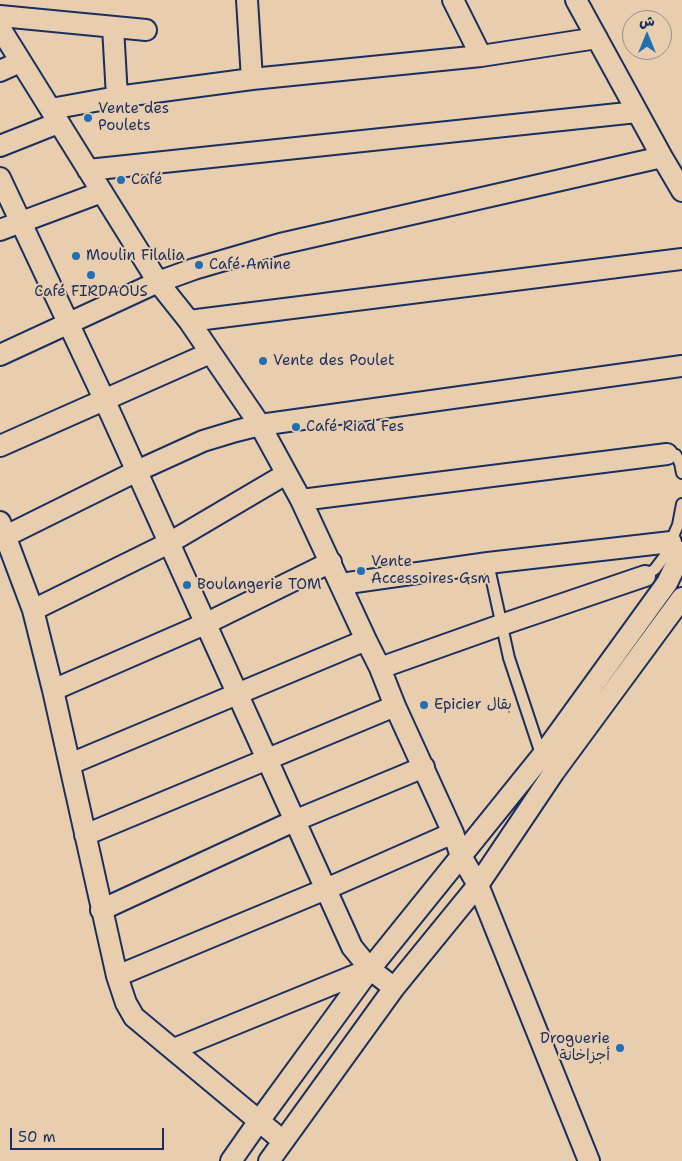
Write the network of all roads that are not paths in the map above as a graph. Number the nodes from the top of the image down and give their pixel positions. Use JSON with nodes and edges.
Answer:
{"nodes":[{"id":1,"x":247,"y":0,"type":"edge"},
{"id":2,"x":453,"y":0,"type":"edge"},
{"id":3,"x":576,"y":0,"type":"edge"},
{"id":4,"x":0,"y":16,"type":"edge"},
{"id":5,"x":113,"y":27,"type":"junction"},
{"id":6,"x":0,"y":28,"type":"edge"},
{"id":7,"x":146,"y":30,"type":"dead end"},
{"id":8,"x":596,"y":38,"type":"junction"},
{"id":9,"x":481,"y":56,"type":"junction"},
{"id":10,"x":20,"y":62,"type":"junction"},
{"id":11,"x":0,"y":71,"type":"edge"},
{"id":12,"x":252,"y":79,"type":"junction"},
{"id":13,"x":117,"y":97,"type":"junction"},
{"id":14,"x":637,"y":112,"type":"junction"},
{"id":15,"x":54,"y":116,"type":"junction"},
{"id":16,"x":0,"y":146,"type":"edge"},
{"id":17,"x":662,"y":157,"type":"junction"},
{"id":18,"x":88,"y":170,"type":"junction"},
{"id":19,"x":0,"y":178,"type":"edge"},
{"id":20,"x":681,"y":182,"type":"edge"},
{"id":21,"x":102,"y":192,"type":"junction"},
{"id":22,"x":22,"y":222,"type":"junction"},
{"id":23,"x":0,"y":230,"type":"edge"},
{"id":24,"x":682,"y":260,"type":"edge"},
{"id":25,"x":158,"y":282,"type":"junction"},
{"id":26,"x":189,"y":321,"type":"junction"},
{"id":27,"x":68,"y":324,"type":"junction"},
{"id":28,"x":210,"y":353,"type":"junction"},
{"id":29,"x":0,"y":355,"type":"edge"},
{"id":30,"x":682,"y":366,"type":"edge"},
{"id":31,"x":104,"y":399,"type":"junction"},
{"id":32,"x":260,"y":425,"type":"junction"},
{"id":33,"x":0,"y":446,"type":"edge"},
{"id":34,"x":667,"y":454,"type":"joint"},
{"id":35,"x":137,"y":471,"type":"junction"},
{"id":36,"x":682,"y":473,"type":"edge"},
{"id":37,"x":286,"y":474,"type":"junction"},
{"id":38,"x":301,"y":500,"type":"junction"},
{"id":39,"x":682,"y":504,"type":"edge"},
{"id":40,"x":3,"y":529,"type":"edge"},
{"id":41,"x":169,"y":542,"type":"junction"},
{"id":42,"x":676,"y":547,"type":"edge"},
{"id":43,"x":331,"y":562,"type":"junction"},
{"id":44,"x":488,"y":563,"type":"junction"},
{"id":45,"x":645,"y":576,"type":"joint"},
{"id":46,"x":341,"y":584,"type":"junction"},
{"id":47,"x":682,"y":598,"type":"edge"},
{"id":48,"x":33,"y":610,"type":"junction"},
{"id":49,"x":207,"y":623,"type":"junction"},
{"id":50,"x":501,"y":625,"type":"junction"},
{"id":51,"x":366,"y":640,"type":"junction"},
{"id":52,"x":380,"y":668,"type":"junction"},
{"id":53,"x":53,"y":690,"type":"junction"},
{"id":54,"x":239,"y":694,"type":"junction"},
{"id":55,"x":395,"y":706,"type":"junction"},
{"id":56,"x":541,"y":757,"type":"junction"},
{"id":57,"x":268,"y":760,"type":"junction"},
{"id":58,"x":70,"y":764,"type":"junction"},
{"id":59,"x":424,"y":767,"type":"junction"},
{"id":60,"x":554,"y":772,"type":"junction"},
{"id":61,"x":294,"y":821,"type":"junction"},
{"id":62,"x":453,"y":833,"type":"junction"},
{"id":63,"x":85,"y":835,"type":"junction"},
{"id":64,"x":461,"y":856,"type":"junction"},
{"id":65,"x":478,"y":885,"type":"junction"},
{"id":66,"x":326,"y":889,"type":"junction"},
{"id":67,"x":101,"y":910,"type":"junction"},
{"id":68,"x":370,"y":969,"type":"junction"},
{"id":69,"x":117,"y":976,"type":"junction"},
{"id":70,"x":394,"y":988,"type":"junction"},
{"id":71,"x":174,"y":1049,"type":"junction"},
{"id":72,"x":259,"y":1121,"type":"junction"},
{"id":73,"x":283,"y":1141,"type":"junction"},
{"id":74,"x":231,"y":1161,"type":"edge"},
{"id":75,"x":269,"y":1161,"type":"edge"},
{"id":76,"x":590,"y":1161,"type":"edge"}],
"edges":[{"from":1,"to":12,"type":"street"},
{"from":2,"to":9,"type":"street"},
{"from":3,"to":8,"type":"street"},
{"from":4,"to":5,"type":"street"},
{"from":5,"to":7,"type":"street"},
{"from":5,"to":13,"type":"street"},
{"from":6,"to":10,"type":"street"},
{"from":8,"to":9,"type":"street"},
{"from":8,"to":14,"type":"street"},
{"from":9,"to":12,"type":"street"},
{"from":10,"to":11,"type":"street"},
{"from":10,"to":15,"type":"street"},
{"from":12,"to":13,"type":"street"},
{"from":13,"to":15,"type":"street"},
{"from":14,"to":17,"type":"street"},
{"from":14,"to":18,"type":"street"},
{"from":15,"to":16,"type":"street"},
{"from":15,"to":18,"type":"street"},
{"from":17,"to":20,"type":"street"},
{"from":17,"to":25,"type":"street"},
{"from":18,"to":21,"type":"street"},
{"from":19,"to":22,"type":"street"},
{"from":21,"to":22,"type":"street"},
{"from":21,"to":25,"type":"street"},
{"from":22,"to":23,"type":"street"},
{"from":22,"to":27,"type":"street"},
{"from":24,"to":26,"type":"street"},
{"from":25,"to":26,"type":"street"},
{"from":25,"to":27,"type":"street"},
{"from":26,"to":28,"type":"street"},
{"from":27,"to":29,"type":"street"},
{"from":27,"to":31,"type":"street"},
{"from":28,"to":31,"type":"street"},
{"from":28,"to":32,"type":"street"},
{"from":30,"to":32,"type":"street"},
{"from":31,"to":33,"type":"street"},
{"from":31,"to":35,"type":"street"},
{"from":32,"to":35,"type":"street"},
{"from":32,"to":37,"type":"street"},
{"from":34,"to":36,"type":"lane"},
{"from":34,"to":38,"type":"street"},
{"from":35,"to":40,"type":"street"},
{"from":35,"to":41,"type":"street"},
{"from":37,"to":38,"type":"street"},
{"from":37,"to":41,"type":"street"},
{"from":38,"to":43,"type":"street"},
{"from":39,"to":42,"type":"lane"},
{"from":40,"to":48,"type":"street"},
{"from":41,"to":48,"type":"street"},
{"from":41,"to":49,"type":"street"},
{"from":42,"to":44,"type":"street"},
{"from":42,"to":45,"type":"lane"},
{"from":42,"to":56,"type":"street"},
{"from":43,"to":46,"type":"street"},
{"from":43,"to":49,"type":"street"},
{"from":44,"to":46,"type":"street"},
{"from":44,"to":50,"type":"lane"},
{"from":45,"to":50,"type":"street"},
{"from":46,"to":51,"type":"street"},
{"from":47,"to":60,"type":"street"},
{"from":48,"to":53,"type":"street"},
{"from":49,"to":53,"type":"street"},
{"from":49,"to":54,"type":"street"},
{"from":50,"to":52,"type":"street"},
{"from":50,"to":56,"type":"lane"},
{"from":51,"to":52,"type":"street"},
{"from":51,"to":54,"type":"street"},
{"from":52,"to":55,"type":"street"},
{"from":53,"to":58,"type":"street"},
{"from":54,"to":57,"type":"street"},
{"from":54,"to":58,"type":"street"},
{"from":55,"to":57,"type":"street"},
{"from":55,"to":59,"type":"street"},
{"from":56,"to":60,"type":"lane"},
{"from":56,"to":64,"type":"street"},
{"from":57,"to":61,"type":"street"},
{"from":57,"to":63,"type":"street"},
{"from":58,"to":63,"type":"street"},
{"from":59,"to":61,"type":"street"},
{"from":59,"to":62,"type":"street"},
{"from":60,"to":65,"type":"street"},
{"from":61,"to":66,"type":"street"},
{"from":61,"to":67,"type":"street"},
{"from":62,"to":64,"type":"street"},
{"from":62,"to":66,"type":"street"},
{"from":63,"to":67,"type":"street"},
{"from":64,"to":65,"type":"street"},
{"from":64,"to":68,"type":"street"},
{"from":65,"to":70,"type":"street"},
{"from":65,"to":76,"type":"street"},
{"from":66,"to":68,"type":"street"},
{"from":66,"to":69,"type":"street"},
{"from":67,"to":69,"type":"street"},
{"from":68,"to":70,"type":"street"},
{"from":68,"to":71,"type":"street"},
{"from":68,"to":72,"type":"street"},
{"from":69,"to":71,"type":"street"},
{"from":70,"to":73,"type":"street"},
{"from":71,"to":72,"type":"street"},
{"from":72,"to":73,"type":"street"},
{"from":72,"to":74,"type":"street"},
{"from":73,"to":75,"type":"street"}]}
